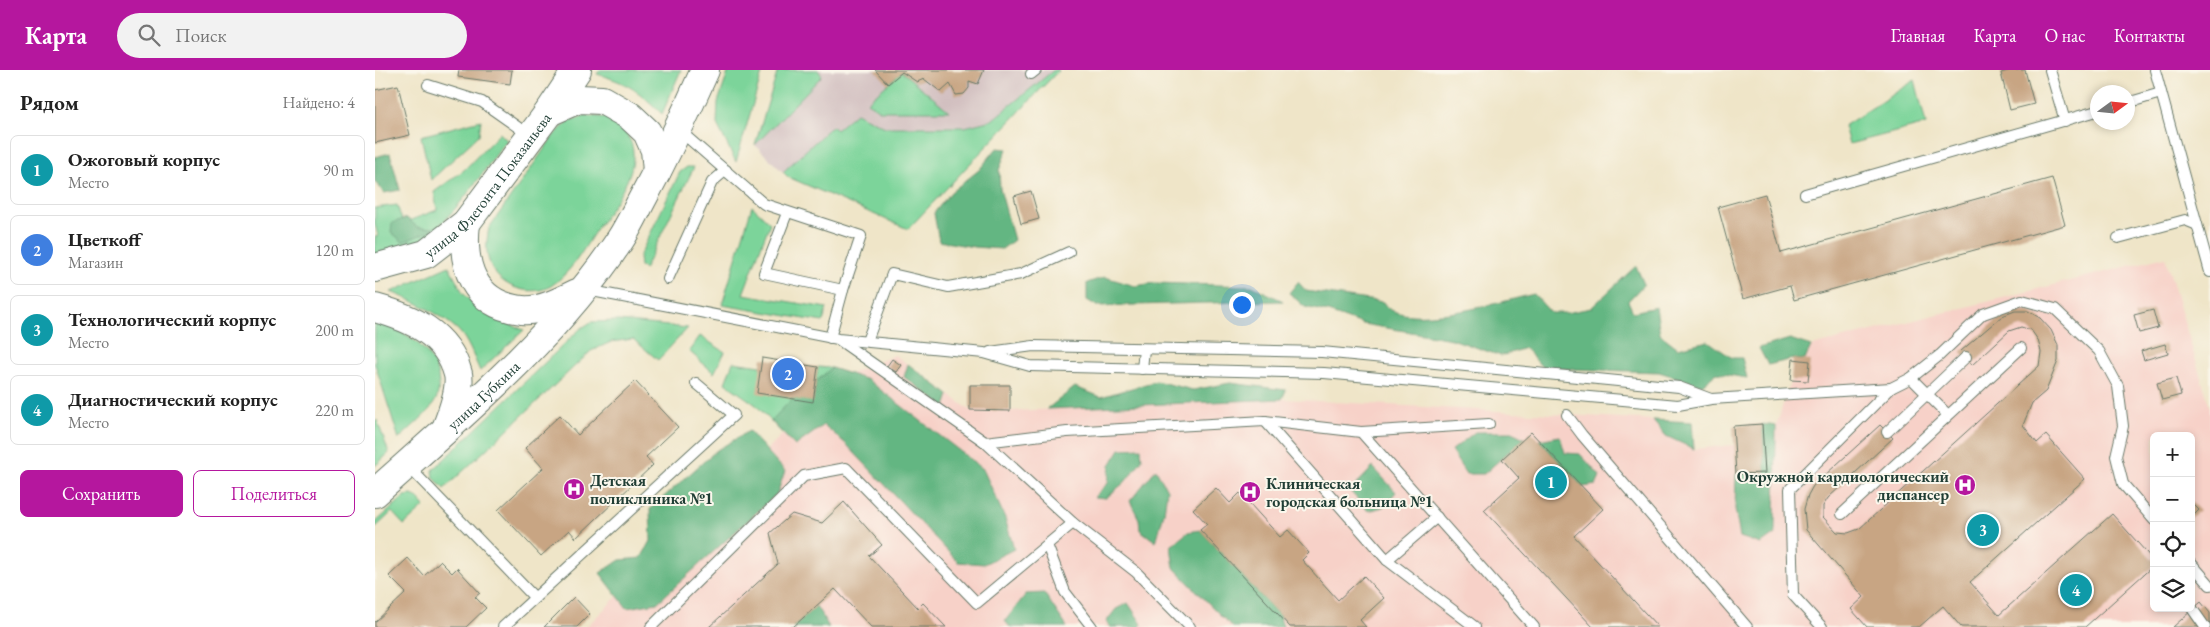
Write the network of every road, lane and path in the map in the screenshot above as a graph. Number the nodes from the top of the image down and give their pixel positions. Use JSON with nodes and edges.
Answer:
{"nodes":[{"id":1,"x":577,"y":70,"type":"edge"},
{"id":2,"x":705,"y":70,"type":"edge"},
{"id":3,"x":2049,"y":70,"type":"edge"},
{"id":4,"x":2155,"y":70,"type":"edge"},
{"id":5,"x":429,"y":85,"type":"dead end"},
{"id":6,"x":2161,"y":93,"type":"junction"},
{"id":7,"x":2135,"y":101,"type":"edge"},
{"id":8,"x":549,"y":112,"type":"junction"},
{"id":9,"x":2090,"y":113,"type":"edge"},
{"id":10,"x":2065,"y":121,"type":"junction"},
{"id":11,"x":679,"y":130,"type":"junction"},
{"id":12,"x":530,"y":136,"type":"junction"},
{"id":13,"x":726,"y":170,"type":"junction"},
{"id":14,"x":657,"y":171,"type":"junction"},
{"id":15,"x":1805,"y":194,"type":"dead end"},
{"id":16,"x":787,"y":213,"type":"junction"},
{"id":17,"x":466,"y":224,"type":"junction"},
{"id":18,"x":2197,"y":225,"type":"junction"},
{"id":19,"x":2118,"y":238,"type":"dead end"},
{"id":20,"x":2206,"y":244,"type":"edge"},
{"id":21,"x":1069,"y":252,"type":"dead end"},
{"id":22,"x":375,"y":268,"type":"edge"},
{"id":23,"x":2210,"y":272,"type":"edge"},
{"id":24,"x":669,"y":279,"type":"dead end"},
{"id":25,"x":583,"y":290,"type":"junction"},
{"id":26,"x":843,"y":290,"type":"junction"},
{"id":27,"x":375,"y":308,"type":"edge"},
{"id":28,"x":834,"y":338,"type":"junction"},
{"id":29,"x":867,"y":341,"type":"junction"},
{"id":30,"x":1144,"y":348,"type":"junction"},
{"id":31,"x":2021,"y":348,"type":"dead end"},
{"id":32,"x":984,"y":352,"type":"junction"},
{"id":33,"x":1966,"y":357,"type":"dead end"},
{"id":34,"x":1142,"y":369,"type":"junction"},
{"id":35,"x":1911,"y":378,"type":"junction"},
{"id":36,"x":696,"y":383,"type":"dead end"},
{"id":37,"x":1891,"y":388,"type":"junction"},
{"id":38,"x":1927,"y":394,"type":"junction"},
{"id":39,"x":1711,"y":398,"type":"junction"},
{"id":40,"x":1567,"y":415,"type":"dead end"},
{"id":41,"x":1948,"y":416,"type":"junction"},
{"id":42,"x":1265,"y":421,"type":"junction"},
{"id":43,"x":1489,"y":424,"type":"dead end"},
{"id":44,"x":447,"y":426,"type":"junction"},
{"id":45,"x":1361,"y":432,"type":"junction"},
{"id":46,"x":1887,"y":432,"type":"dead end"},
{"id":47,"x":985,"y":442,"type":"junction"},
{"id":48,"x":406,"y":464,"type":"junction"},
{"id":49,"x":375,"y":493,"type":"edge"},
{"id":50,"x":1842,"y":514,"type":"dead end"},
{"id":51,"x":2150,"y":515,"type":"edge"},
{"id":52,"x":1437,"y":517,"type":"junction"},
{"id":53,"x":1073,"y":523,"type":"junction"},
{"id":54,"x":1047,"y":545,"type":"junction"},
{"id":55,"x":1387,"y":560,"type":"junction"},
{"id":56,"x":2194,"y":567,"type":"edge"},
{"id":57,"x":2210,"y":586,"type":"edge"},
{"id":58,"x":535,"y":598,"type":"junction"},
{"id":59,"x":2195,"y":612,"type":"edge"},
{"id":60,"x":1741,"y":625,"type":"edge"},
{"id":61,"x":503,"y":627,"type":"edge"},
{"id":62,"x":651,"y":627,"type":"edge"},
{"id":63,"x":1092,"y":627,"type":"edge"},
{"id":64,"x":1190,"y":627,"type":"edge"},
{"id":65,"x":1475,"y":627,"type":"edge"},
{"id":66,"x":1534,"y":627,"type":"edge"},
{"id":67,"x":1822,"y":627,"type":"edge"},
{"id":68,"x":2205,"y":627,"type":"edge"}],
"edges":[{"from":1,"to":8,"type":"main road","name":"улица Флегонта Показаньева"},
{"from":2,"to":11,"type":"main road"},
{"from":3,"to":10,"type":"lane"},
{"from":4,"to":6,"type":"lane"},
{"from":5,"to":12,"type":"lane"},
{"from":6,"to":7,"type":"lane"},
{"from":6,"to":18,"type":"lane"},
{"from":8,"to":12,"type":"main road","name":"улица Флегонта Показаньева"},
{"from":8,"to":14,"type":"main road"},
{"from":9,"to":10,"type":"lane"},
{"from":10,"to":15,"type":"lane"},
{"from":11,"to":13,"type":"lane"},
{"from":11,"to":14,"type":"main road"},
{"from":12,"to":17,"type":"main road","name":"улица Флегонта Показаньева"},
{"from":13,"to":16,"type":"lane"},
{"from":13,"to":24,"type":"lane"},
{"from":14,"to":25,"type":"main road"},
{"from":16,"to":26,"type":"lane"},
{"from":16,"to":26,"type":"lane"},
{"from":17,"to":22,"type":"main road","name":"улица Флегонта Показаньева"},
{"from":17,"to":25,"type":"main road"},
{"from":18,"to":19,"type":"lane"},
{"from":18,"to":20,"type":"lane"},
{"from":20,"to":23,"type":"lane"},
{"from":21,"to":29,"type":"lane"},
{"from":25,"to":28,"type":"lane"},
{"from":25,"to":44,"type":"main road","name":"улица Губкина"},
{"from":26,"to":28,"type":"lane"},
{"from":27,"to":44,"type":"main road"},
{"from":28,"to":29,"type":"lane"},
{"from":28,"to":47,"type":"lane"},
{"from":29,"to":32,"type":"lane"},
{"from":30,"to":32,"type":"lane"},
{"from":30,"to":34,"type":"lane"},
{"from":30,"to":39,"type":"lane"},
{"from":31,"to":41,"type":"lane"},
{"from":32,"to":34,"type":"lane"},
{"from":33,"to":38,"type":"lane"},
{"from":34,"to":39,"type":"lane"},
{"from":35,"to":37,"type":"lane"},
{"from":35,"to":38,"type":"lane"},
{"from":35,"to":51,"type":"lane"},
{"from":36,"to":58,"type":"lane"},
{"from":37,"to":39,"type":"lane"},
{"from":37,"to":67,"type":"lane"},
{"from":38,"to":41,"type":"lane"},
{"from":38,"to":46,"type":"lane"},
{"from":40,"to":60,"type":"lane"},
{"from":41,"to":50,"type":"lane"},
{"from":42,"to":45,"type":"lane"},
{"from":42,"to":47,"type":"lane"},
{"from":42,"to":55,"type":"lane"},
{"from":43,"to":45,"type":"lane"},
{"from":44,"to":48,"type":"main road","name":"улица Губкина"},
{"from":45,"to":52,"type":"lane"},
{"from":47,"to":53,"type":"lane"},
{"from":48,"to":49,"type":"main road","name":"улица Губкина"},
{"from":48,"to":58,"type":"lane"},
{"from":52,"to":55,"type":"lane"},
{"from":52,"to":66,"type":"lane"},
{"from":53,"to":54,"type":"lane"},
{"from":53,"to":64,"type":"lane"},
{"from":54,"to":62,"type":"lane"},
{"from":54,"to":63,"type":"lane"},
{"from":55,"to":65,"type":"lane"},
{"from":56,"to":57,"type":"lane"},
{"from":58,"to":61,"type":"lane"},
{"from":59,"to":68,"type":"lane"}]}
